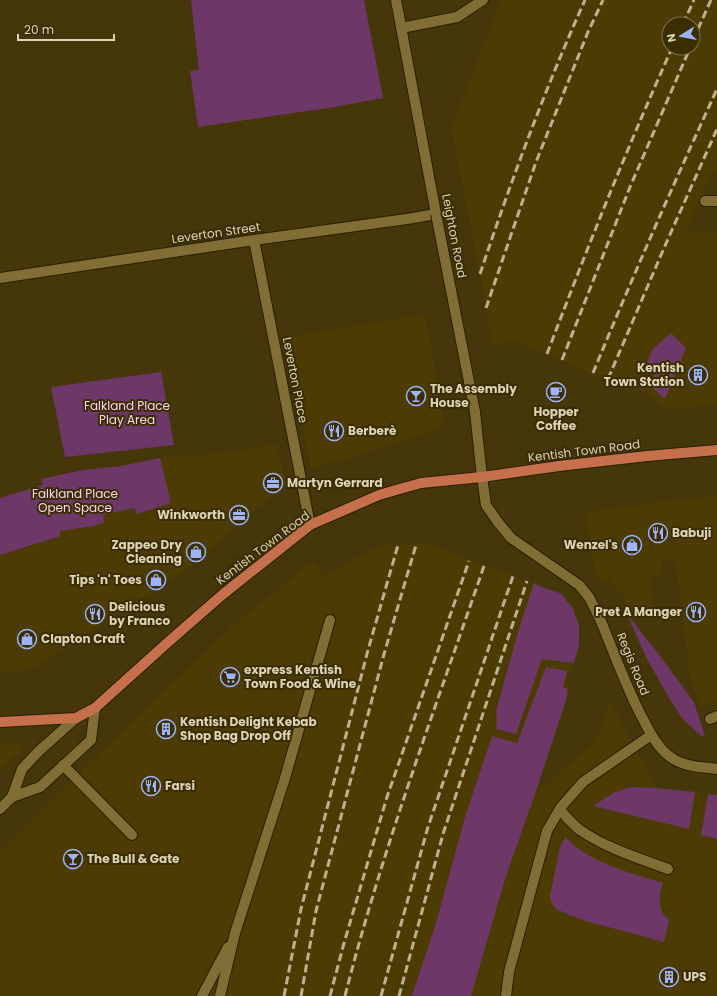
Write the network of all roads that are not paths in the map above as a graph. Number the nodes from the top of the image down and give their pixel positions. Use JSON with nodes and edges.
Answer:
{"nodes":[{"id":1,"x":396,"y":0,"type":"edge"},
{"id":2,"x":483,"y":0,"type":"edge"},
{"id":3,"x":401,"y":28,"type":"junction"},
{"id":4,"x":705,"y":201,"type":"dead end"},
{"id":5,"x":717,"y":201,"type":"edge"},
{"id":6,"x":436,"y":214,"type":"junction"},
{"id":7,"x":254,"y":240,"type":"junction"},
{"id":8,"x":0,"y":278,"type":"edge"},
{"id":9,"x":717,"y":450,"type":"edge"},
{"id":10,"x":482,"y":477,"type":"junction"},
{"id":11,"x":310,"y":525,"type":"junction"},
{"id":12,"x":330,"y":620,"type":"dead end"},
{"id":13,"x":95,"y":708,"type":"junction"},
{"id":14,"x":76,"y":718,"type":"junction"},
{"id":15,"x":0,"y":722,"type":"edge"},
{"id":16,"x":651,"y":735,"type":"junction"},
{"id":17,"x":63,"y":766,"type":"junction"},
{"id":18,"x":717,"y":769,"type":"edge"},
{"id":19,"x":12,"y":798,"type":"junction"},
{"id":20,"x":0,"y":809,"type":"edge"},
{"id":21,"x":560,"y":810,"type":"junction"},
{"id":22,"x":132,"y":835,"type":"dead end"},
{"id":23,"x":668,"y":869,"type":"dead end"},
{"id":24,"x":235,"y":933,"type":"junction"},
{"id":25,"x":202,"y":996,"type":"edge"},
{"id":26,"x":220,"y":996,"type":"edge"},
{"id":27,"x":506,"y":996,"type":"edge"}],
"edges":[{"from":1,"to":3,"type":"street","name":"Leighton Road"},
{"from":2,"to":3,"type":"street"},
{"from":3,"to":6,"type":"street","name":"Leighton Road"},
{"from":4,"to":5,"type":"street"},
{"from":6,"to":7,"type":"street","name":"Leverton Street"},
{"from":6,"to":10,"type":"street","name":"Leighton Road","bridge":true},
{"from":7,"to":8,"type":"street","name":"Leverton Street"},
{"from":7,"to":11,"type":"street","name":"Leverton Place"},
{"from":9,"to":10,"type":"main road","name":"Kentish Town Road","bridge":true},
{"from":10,"to":11,"type":"main road","name":"Kentish Town Road","bridge":true},
{"from":10,"to":16,"type":"street","name":"Regis Road","bridge":true},
{"from":11,"to":13,"type":"main road","name":"Kentish Town Road"},
{"from":12,"to":24,"type":"street"},
{"from":13,"to":14,"type":"main road","name":"Kentish Town Road"},
{"from":13,"to":17,"type":"street"},
{"from":14,"to":15,"type":"main road"},
{"from":14,"to":19,"type":"street"},
{"from":16,"to":18,"type":"street","name":"Regis Road"},
{"from":16,"to":21,"type":"street"},
{"from":17,"to":19,"type":"street"},
{"from":17,"to":22,"type":"street"},
{"from":19,"to":20,"type":"street"},
{"from":21,"to":23,"type":"street"},
{"from":21,"to":27,"type":"street"},
{"from":24,"to":25,"type":"street"},
{"from":24,"to":26,"type":"street"}]}
